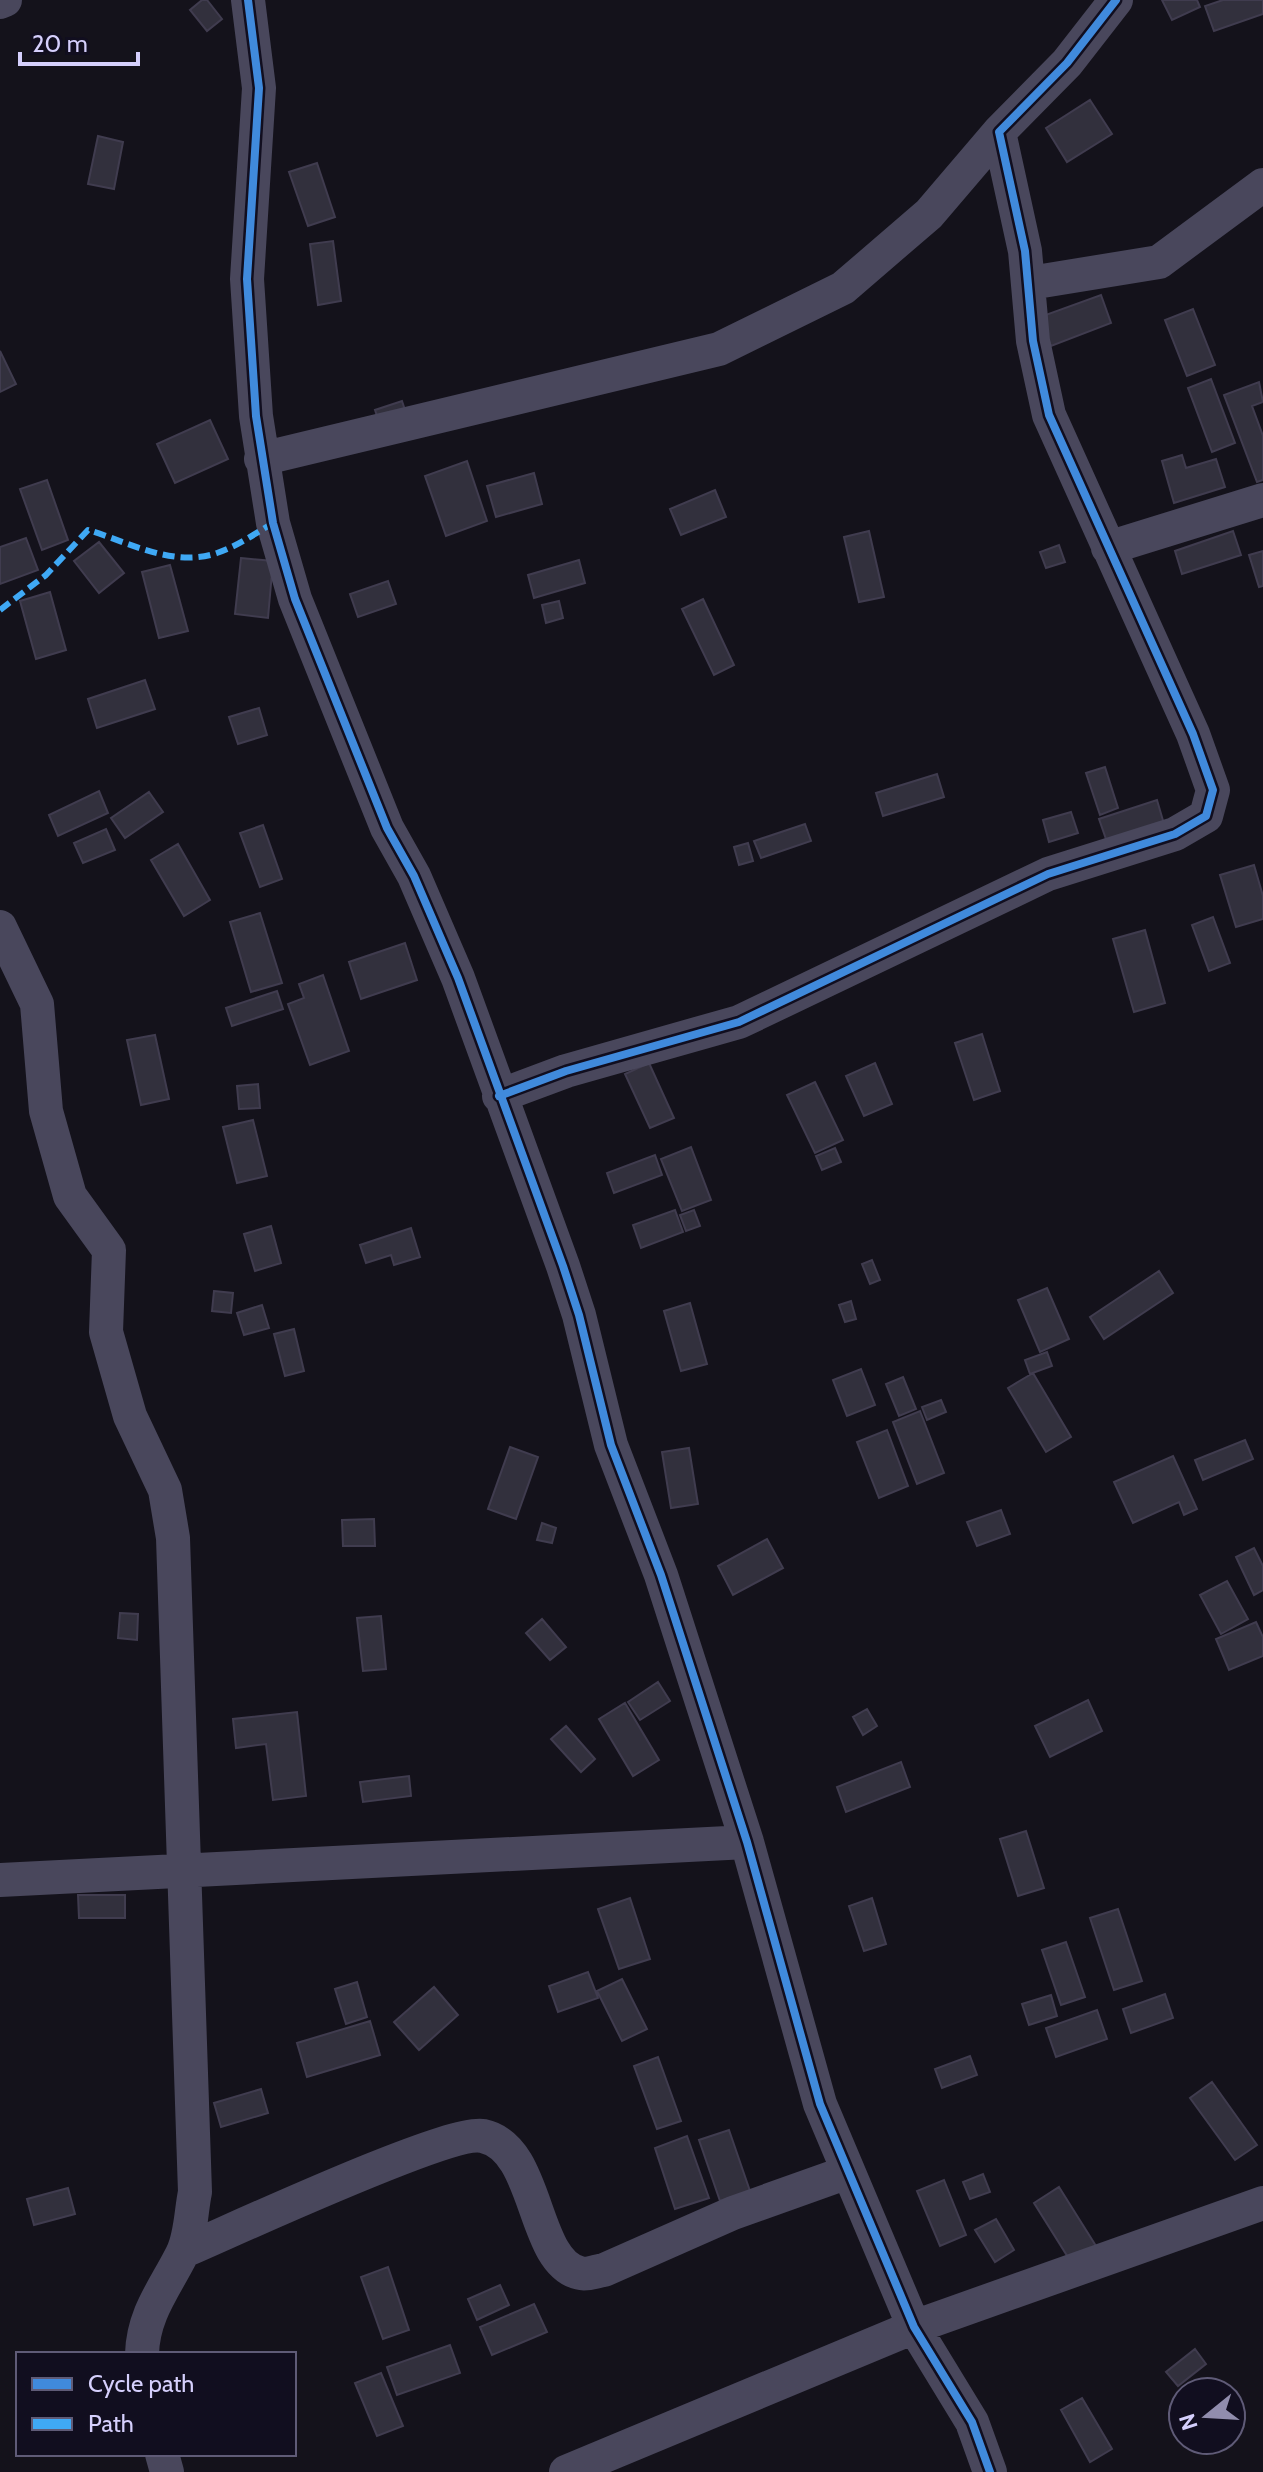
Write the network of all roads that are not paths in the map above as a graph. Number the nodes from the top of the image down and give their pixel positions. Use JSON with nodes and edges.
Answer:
{"nodes":[{"id":1,"x":248,"y":0,"type":"edge"},
{"id":2,"x":1116,"y":0,"type":"edge"},
{"id":3,"x":999,"y":132,"type":"junction"},
{"id":4,"x":1263,"y":185,"type":"edge"},
{"id":5,"x":1030,"y":283,"type":"junction"},
{"id":6,"x":261,"y":459,"type":"junction"},
{"id":7,"x":1263,"y":500,"type":"edge"},
{"id":8,"x":1108,"y":548,"type":"junction"},
{"id":9,"x":0,"y":927,"type":"edge"},
{"id":10,"x":499,"y":1096,"type":"junction"},
{"id":11,"x":747,"y":1842,"type":"junction"},
{"id":12,"x":184,"y":1873,"type":"junction"},
{"id":13,"x":0,"y":1880,"type":"edge"},
{"id":14,"x":848,"y":2172,"type":"junction"},
{"id":15,"x":1263,"y":2203,"type":"edge"},
{"id":16,"x":184,"y":2251,"type":"junction"},
{"id":17,"x":914,"y":2327,"type":"junction"},
{"id":18,"x":142,"y":2352,"type":"edge"},
{"id":19,"x":566,"y":2472,"type":"edge"},
{"id":20,"x":990,"y":2472,"type":"edge"}],
"edges":[{"from":1,"to":6,"type":"street"},
{"from":2,"to":3,"type":"street"},
{"from":3,"to":5,"type":"street"},
{"from":3,"to":6,"type":"street"},
{"from":4,"to":5,"type":"street"},
{"from":5,"to":8,"type":"street"},
{"from":6,"to":10,"type":"street"},
{"from":7,"to":8,"type":"street"},
{"from":8,"to":10,"type":"street"},
{"from":9,"to":12,"type":"street"},
{"from":10,"to":11,"type":"street"},
{"from":11,"to":12,"type":"street"},
{"from":11,"to":14,"type":"street"},
{"from":12,"to":13,"type":"street"},
{"from":12,"to":16,"type":"street"},
{"from":14,"to":16,"type":"street"},
{"from":14,"to":17,"type":"street"},
{"from":15,"to":17,"type":"street"},
{"from":16,"to":18,"type":"street"},
{"from":17,"to":19,"type":"street"},
{"from":17,"to":20,"type":"street"}]}
